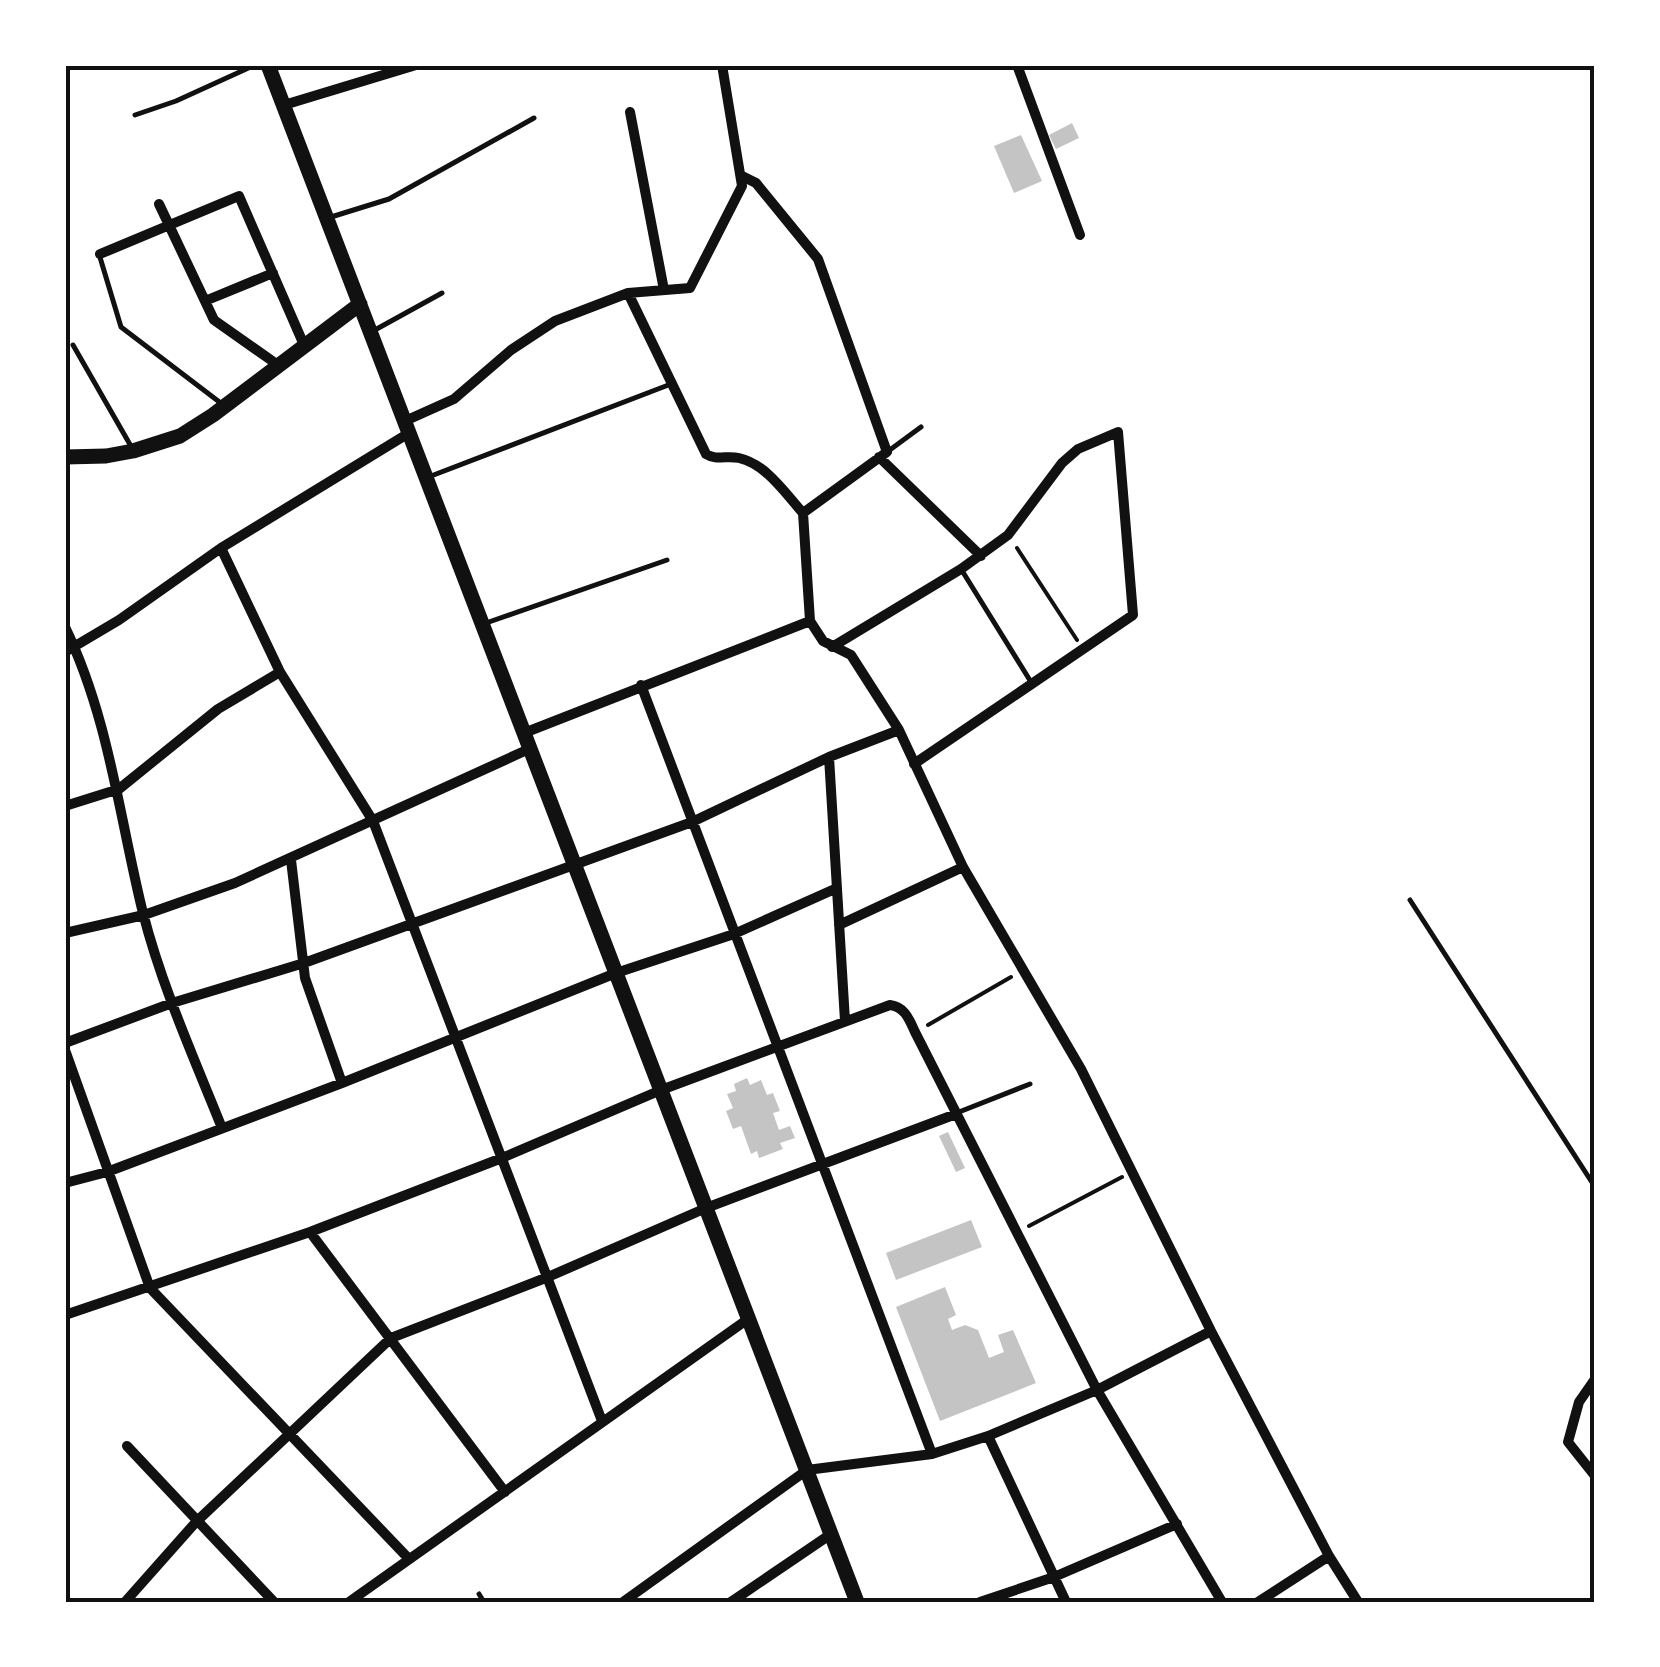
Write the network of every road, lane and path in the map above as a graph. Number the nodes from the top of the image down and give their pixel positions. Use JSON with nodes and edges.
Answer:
{"nodes":[{"id":1,"x":255,"y":65,"type":"edge"},
{"id":2,"x":268,"y":65,"type":"edge"},
{"id":3,"x":416,"y":65,"type":"edge"},
{"id":4,"x":722,"y":65,"type":"edge"},
{"id":5,"x":1017,"y":65,"type":"edge"},
{"id":6,"x":284,"y":105,"type":"junction"},
{"id":7,"x":630,"y":112,"type":"dead end"},
{"id":8,"x":135,"y":114,"type":"dead end"},
{"id":9,"x":534,"y":118,"type":"dead end"},
{"id":10,"x":742,"y":176,"type":"junction"},
{"id":11,"x":159,"y":204,"type":"dead end"},
{"id":12,"x":328,"y":218,"type":"junction"},
{"id":13,"x":169,"y":225,"type":"junction"},
{"id":14,"x":1080,"y":235,"type":"dead end"},
{"id":15,"x":100,"y":254,"type":"joint"},
{"id":16,"x":272,"y":272,"type":"junction"},
{"id":17,"x":664,"y":290,"type":"junction"},
{"id":18,"x":442,"y":293,"type":"dead end"},
{"id":19,"x":628,"y":293,"type":"junction"},
{"id":20,"x":204,"y":300,"type":"junction"},
{"id":21,"x":360,"y":304,"type":"junction"},
{"id":22,"x":371,"y":332,"type":"junction"},
{"id":23,"x":73,"y":345,"type":"dead end"},
{"id":24,"x":304,"y":345,"type":"junction"},
{"id":25,"x":278,"y":365,"type":"junction"},
{"id":26,"x":671,"y":384,"type":"junction"},
{"id":27,"x":225,"y":406,"type":"junction"},
{"id":28,"x":407,"y":427,"type":"junction"},
{"id":29,"x":921,"y":427,"type":"dead end"},
{"id":30,"x":133,"y":451,"type":"junction"},
{"id":31,"x":883,"y":455,"type":"junction"},
{"id":32,"x":65,"y":456,"type":"edge"},
{"id":33,"x":427,"y":477,"type":"junction"},
{"id":34,"x":803,"y":513,"type":"junction"},
{"id":35,"x":1008,"y":535,"type":"junction"},
{"id":36,"x":222,"y":548,"type":"junction"},
{"id":37,"x":981,"y":556,"type":"junction"},
{"id":38,"x":668,"y":560,"type":"dead end"},
{"id":39,"x":961,"y":569,"type":"junction"},
{"id":40,"x":810,"y":621,"type":"junction"},
{"id":41,"x":483,"y":624,"type":"junction"},
{"id":42,"x":65,"y":627,"type":"edge"},
{"id":43,"x":832,"y":647,"type":"junction"},
{"id":44,"x":1083,"y":649,"type":"junction"},
{"id":45,"x":70,"y":650,"type":"edge"},
{"id":46,"x":280,"y":672,"type":"junction"},
{"id":47,"x":1032,"y":684,"type":"junction"},
{"id":48,"x":641,"y":685,"type":"junction"},
{"id":49,"x":900,"y":730,"type":"junction"},
{"id":50,"x":526,"y":741,"type":"junction"},
{"id":51,"x":829,"y":756,"type":"junction"},
{"id":52,"x":914,"y":764,"type":"junction"},
{"id":53,"x":119,"y":789,"type":"junction"},
{"id":54,"x":65,"y":806,"type":"edge"},
{"id":55,"x":372,"y":821,"type":"junction"},
{"id":56,"x":692,"y":822,"type":"junction"},
{"id":57,"x":292,"y":860,"type":"junction"},
{"id":58,"x":574,"y":862,"type":"junction"},
{"id":59,"x":963,"y":868,"type":"junction"},
{"id":60,"x":837,"y":888,"type":"junction"},
{"id":61,"x":1410,"y":900,"type":"dead end"},
{"id":62,"x":144,"y":915,"type":"junction"},
{"id":63,"x":412,"y":922,"type":"junction"},
{"id":64,"x":839,"y":925,"type":"junction"},
{"id":65,"x":65,"y":933,"type":"edge"},
{"id":66,"x":734,"y":934,"type":"junction"},
{"id":67,"x":304,"y":963,"type":"junction"},
{"id":68,"x":1024,"y":970,"type":"junction"},
{"id":69,"x":616,"y":973,"type":"junction"},
{"id":70,"x":172,"y":1003,"type":"junction"},
{"id":71,"x":845,"y":1021,"type":"junction"},
{"id":72,"x":916,"y":1032,"type":"junction"},
{"id":73,"x":455,"y":1038,"type":"junction"},
{"id":74,"x":65,"y":1046,"type":"edge"},
{"id":75,"x":778,"y":1046,"type":"junction"},
{"id":76,"x":342,"y":1083,"type":"junction"},
{"id":77,"x":1030,"y":1084,"type":"dead end"},
{"id":78,"x":661,"y":1090,"type":"junction"},
{"id":79,"x":956,"y":1114,"type":"junction"},
{"id":80,"x":222,"y":1128,"type":"junction"},
{"id":81,"x":502,"y":1158,"type":"junction"},
{"id":82,"x":822,"y":1164,"type":"junction"},
{"id":83,"x":107,"y":1172,"type":"junction"},
{"id":84,"x":1132,"y":1172,"type":"junction"},
{"id":85,"x":65,"y":1184,"type":"edge"},
{"id":86,"x":1595,"y":1187,"type":"edge"},
{"id":87,"x":706,"y":1208,"type":"junction"},
{"id":88,"x":310,"y":1232,"type":"junction"},
{"id":89,"x":1016,"y":1234,"type":"junction"},
{"id":90,"x":548,"y":1277,"type":"junction"},
{"id":91,"x":150,"y":1288,"type":"junction"},
{"id":92,"x":65,"y":1315,"type":"edge"},
{"id":93,"x":748,"y":1319,"type":"junction"},
{"id":94,"x":1211,"y":1331,"type":"junction"},
{"id":95,"x":392,"y":1338,"type":"junction"},
{"id":96,"x":1595,"y":1379,"type":"edge"},
{"id":97,"x":1097,"y":1390,"type":"junction"},
{"id":98,"x":602,"y":1421,"type":"junction"},
{"id":99,"x":288,"y":1434,"type":"junction"},
{"id":100,"x":988,"y":1436,"type":"junction"},
{"id":101,"x":126,"y":1446,"type":"dead end"},
{"id":102,"x":932,"y":1454,"type":"junction"},
{"id":103,"x":808,"y":1470,"type":"junction"},
{"id":104,"x":1595,"y":1476,"type":"edge"},
{"id":105,"x":504,"y":1492,"type":"junction"},
{"id":106,"x":196,"y":1522,"type":"junction"},
{"id":107,"x":1176,"y":1524,"type":"junction"},
{"id":108,"x":831,"y":1534,"type":"junction"},
{"id":109,"x":1330,"y":1556,"type":"junction"},
{"id":110,"x":409,"y":1558,"type":"junction"},
{"id":111,"x":1054,"y":1577,"type":"junction"},
{"id":112,"x":479,"y":1594,"type":"dead end"},
{"id":113,"x":125,"y":1602,"type":"edge"},
{"id":114,"x":274,"y":1602,"type":"edge"},
{"id":115,"x":349,"y":1602,"type":"edge"},
{"id":116,"x":484,"y":1602,"type":"edge"},
{"id":117,"x":623,"y":1602,"type":"edge"},
{"id":118,"x":732,"y":1602,"type":"edge"},
{"id":119,"x":857,"y":1602,"type":"edge"},
{"id":120,"x":980,"y":1602,"type":"edge"},
{"id":121,"x":1066,"y":1602,"type":"edge"},
{"id":122,"x":1222,"y":1602,"type":"edge"},
{"id":123,"x":1258,"y":1602,"type":"edge"},
{"id":124,"x":1358,"y":1602,"type":"edge"}],
"edges":[{"from":1,"to":8,"type":"lane"},
{"from":2,"to":6,"type":"main road"},
{"from":3,"to":6,"type":"street"},
{"from":4,"to":10,"type":"street"},
{"from":5,"to":14,"type":"street"},
{"from":6,"to":12,"type":"main road"},
{"from":7,"to":17,"type":"street"},
{"from":9,"to":12,"type":"lane"},
{"from":10,"to":17,"type":"street"},
{"from":10,"to":31,"type":"street"},
{"from":11,"to":13,"type":"street"},
{"from":12,"to":21,"type":"main road"},
{"from":13,"to":15,"type":"street"},
{"from":13,"to":16,"type":"street"},
{"from":13,"to":20,"type":"street"},
{"from":15,"to":27,"type":"lane"},
{"from":16,"to":20,"type":"street"},
{"from":16,"to":24,"type":"street"},
{"from":17,"to":19,"type":"street"},
{"from":18,"to":22,"type":"lane"},
{"from":19,"to":26,"type":"street"},
{"from":19,"to":28,"type":"street"},
{"from":20,"to":25,"type":"street"},
{"from":21,"to":22,"type":"main road"},
{"from":21,"to":24,"type":"main road"},
{"from":22,"to":28,"type":"main road"},
{"from":23,"to":30,"type":"lane"},
{"from":24,"to":25,"type":"main road"},
{"from":25,"to":27,"type":"main road"},
{"from":26,"to":33,"type":"lane"},
{"from":26,"to":34,"type":"street"},
{"from":27,"to":30,"type":"main road"},
{"from":28,"to":33,"type":"main road"},
{"from":28,"to":36,"type":"street"},
{"from":29,"to":31,"type":"lane"},
{"from":30,"to":32,"type":"main road"},
{"from":31,"to":34,"type":"street"},
{"from":31,"to":37,"type":"street"},
{"from":33,"to":41,"type":"main road"},
{"from":34,"to":40,"type":"street"},
{"from":35,"to":37,"type":"street"},
{"from":35,"to":44,"type":"path"},
{"from":35,"to":44,"type":"street"},
{"from":36,"to":45,"type":"street"},
{"from":36,"to":46,"type":"street"},
{"from":37,"to":39,"type":"street"},
{"from":38,"to":41,"type":"lane"},
{"from":39,"to":43,"type":"street"},
{"from":39,"to":47,"type":"lane"},
{"from":40,"to":43,"type":"street"},
{"from":40,"to":48,"type":"street"},
{"from":41,"to":50,"type":"main road"},
{"from":42,"to":45,"type":"street"},
{"from":43,"to":49,"type":"street"},
{"from":44,"to":47,"type":"street"},
{"from":45,"to":53,"type":"street"},
{"from":46,"to":53,"type":"street"},
{"from":46,"to":55,"type":"street"},
{"from":47,"to":52,"type":"street"},
{"from":48,"to":50,"type":"street"},
{"from":48,"to":56,"type":"street"},
{"from":49,"to":51,"type":"street"},
{"from":49,"to":52,"type":"street"},
{"from":50,"to":55,"type":"street"},
{"from":50,"to":58,"type":"main road"},
{"from":51,"to":56,"type":"street"},
{"from":51,"to":60,"type":"street"},
{"from":52,"to":59,"type":"street"},
{"from":53,"to":54,"type":"street"},
{"from":53,"to":62,"type":"street"},
{"from":55,"to":57,"type":"street"},
{"from":55,"to":63,"type":"street"},
{"from":56,"to":58,"type":"street"},
{"from":56,"to":66,"type":"street"},
{"from":57,"to":62,"type":"street"},
{"from":57,"to":67,"type":"street"},
{"from":58,"to":63,"type":"street"},
{"from":58,"to":69,"type":"main road"},
{"from":59,"to":64,"type":"street"},
{"from":59,"to":68,"type":"street"},
{"from":60,"to":64,"type":"street"},
{"from":60,"to":66,"type":"street"},
{"from":61,"to":86,"type":"lane"},
{"from":62,"to":65,"type":"street"},
{"from":62,"to":70,"type":"street"},
{"from":63,"to":67,"type":"street"},
{"from":63,"to":73,"type":"street"},
{"from":64,"to":71,"type":"street"},
{"from":66,"to":69,"type":"street"},
{"from":66,"to":75,"type":"street"},
{"from":67,"to":70,"type":"street"},
{"from":67,"to":76,"type":"street"},
{"from":68,"to":72,"type":"path"},
{"from":68,"to":84,"type":"street"},
{"from":69,"to":73,"type":"street"},
{"from":69,"to":78,"type":"main road"},
{"from":70,"to":74,"type":"street"},
{"from":70,"to":80,"type":"street"},
{"from":71,"to":72,"type":"street"},
{"from":71,"to":75,"type":"street"},
{"from":72,"to":79,"type":"street"},
{"from":73,"to":76,"type":"street"},
{"from":73,"to":81,"type":"street"},
{"from":74,"to":83,"type":"street"},
{"from":75,"to":78,"type":"street"},
{"from":75,"to":82,"type":"street"},
{"from":76,"to":80,"type":"street"},
{"from":77,"to":79,"type":"lane"},
{"from":78,"to":81,"type":"street"},
{"from":78,"to":87,"type":"main road"},
{"from":79,"to":82,"type":"street"},
{"from":79,"to":89,"type":"street"},
{"from":80,"to":83,"type":"street"},
{"from":81,"to":88,"type":"street"},
{"from":81,"to":90,"type":"street"},
{"from":82,"to":87,"type":"street"},
{"from":82,"to":102,"type":"street"},
{"from":83,"to":85,"type":"street"},
{"from":83,"to":91,"type":"street"},
{"from":84,"to":89,"type":"path"},
{"from":84,"to":94,"type":"street"},
{"from":87,"to":90,"type":"street"},
{"from":87,"to":93,"type":"main road"},
{"from":88,"to":91,"type":"street"},
{"from":88,"to":95,"type":"street"},
{"from":89,"to":97,"type":"street"},
{"from":90,"to":95,"type":"street"},
{"from":90,"to":98,"type":"street"},
{"from":91,"to":92,"type":"street"},
{"from":91,"to":99,"type":"street"},
{"from":93,"to":98,"type":"street"},
{"from":93,"to":103,"type":"main road"},
{"from":94,"to":97,"type":"street"},
{"from":94,"to":109,"type":"street"},
{"from":95,"to":99,"type":"street"},
{"from":95,"to":105,"type":"street"},
{"from":96,"to":104,"type":"street"},
{"from":97,"to":100,"type":"street"},
{"from":97,"to":107,"type":"street"},
{"from":98,"to":105,"type":"street"},
{"from":99,"to":106,"type":"street"},
{"from":99,"to":110,"type":"street"},
{"from":100,"to":102,"type":"street"},
{"from":100,"to":111,"type":"street"},
{"from":101,"to":106,"type":"street"},
{"from":102,"to":103,"type":"street"},
{"from":103,"to":108,"type":"main road"},
{"from":103,"to":117,"type":"street"},
{"from":105,"to":110,"type":"street"},
{"from":106,"to":113,"type":"street"},
{"from":106,"to":114,"type":"street"},
{"from":107,"to":111,"type":"street"},
{"from":107,"to":122,"type":"street"},
{"from":108,"to":118,"type":"street"},
{"from":108,"to":119,"type":"main road"},
{"from":109,"to":123,"type":"street"},
{"from":109,"to":124,"type":"street"},
{"from":110,"to":115,"type":"street"},
{"from":111,"to":120,"type":"street"},
{"from":111,"to":121,"type":"street"},
{"from":112,"to":116,"type":"lane"}]}
